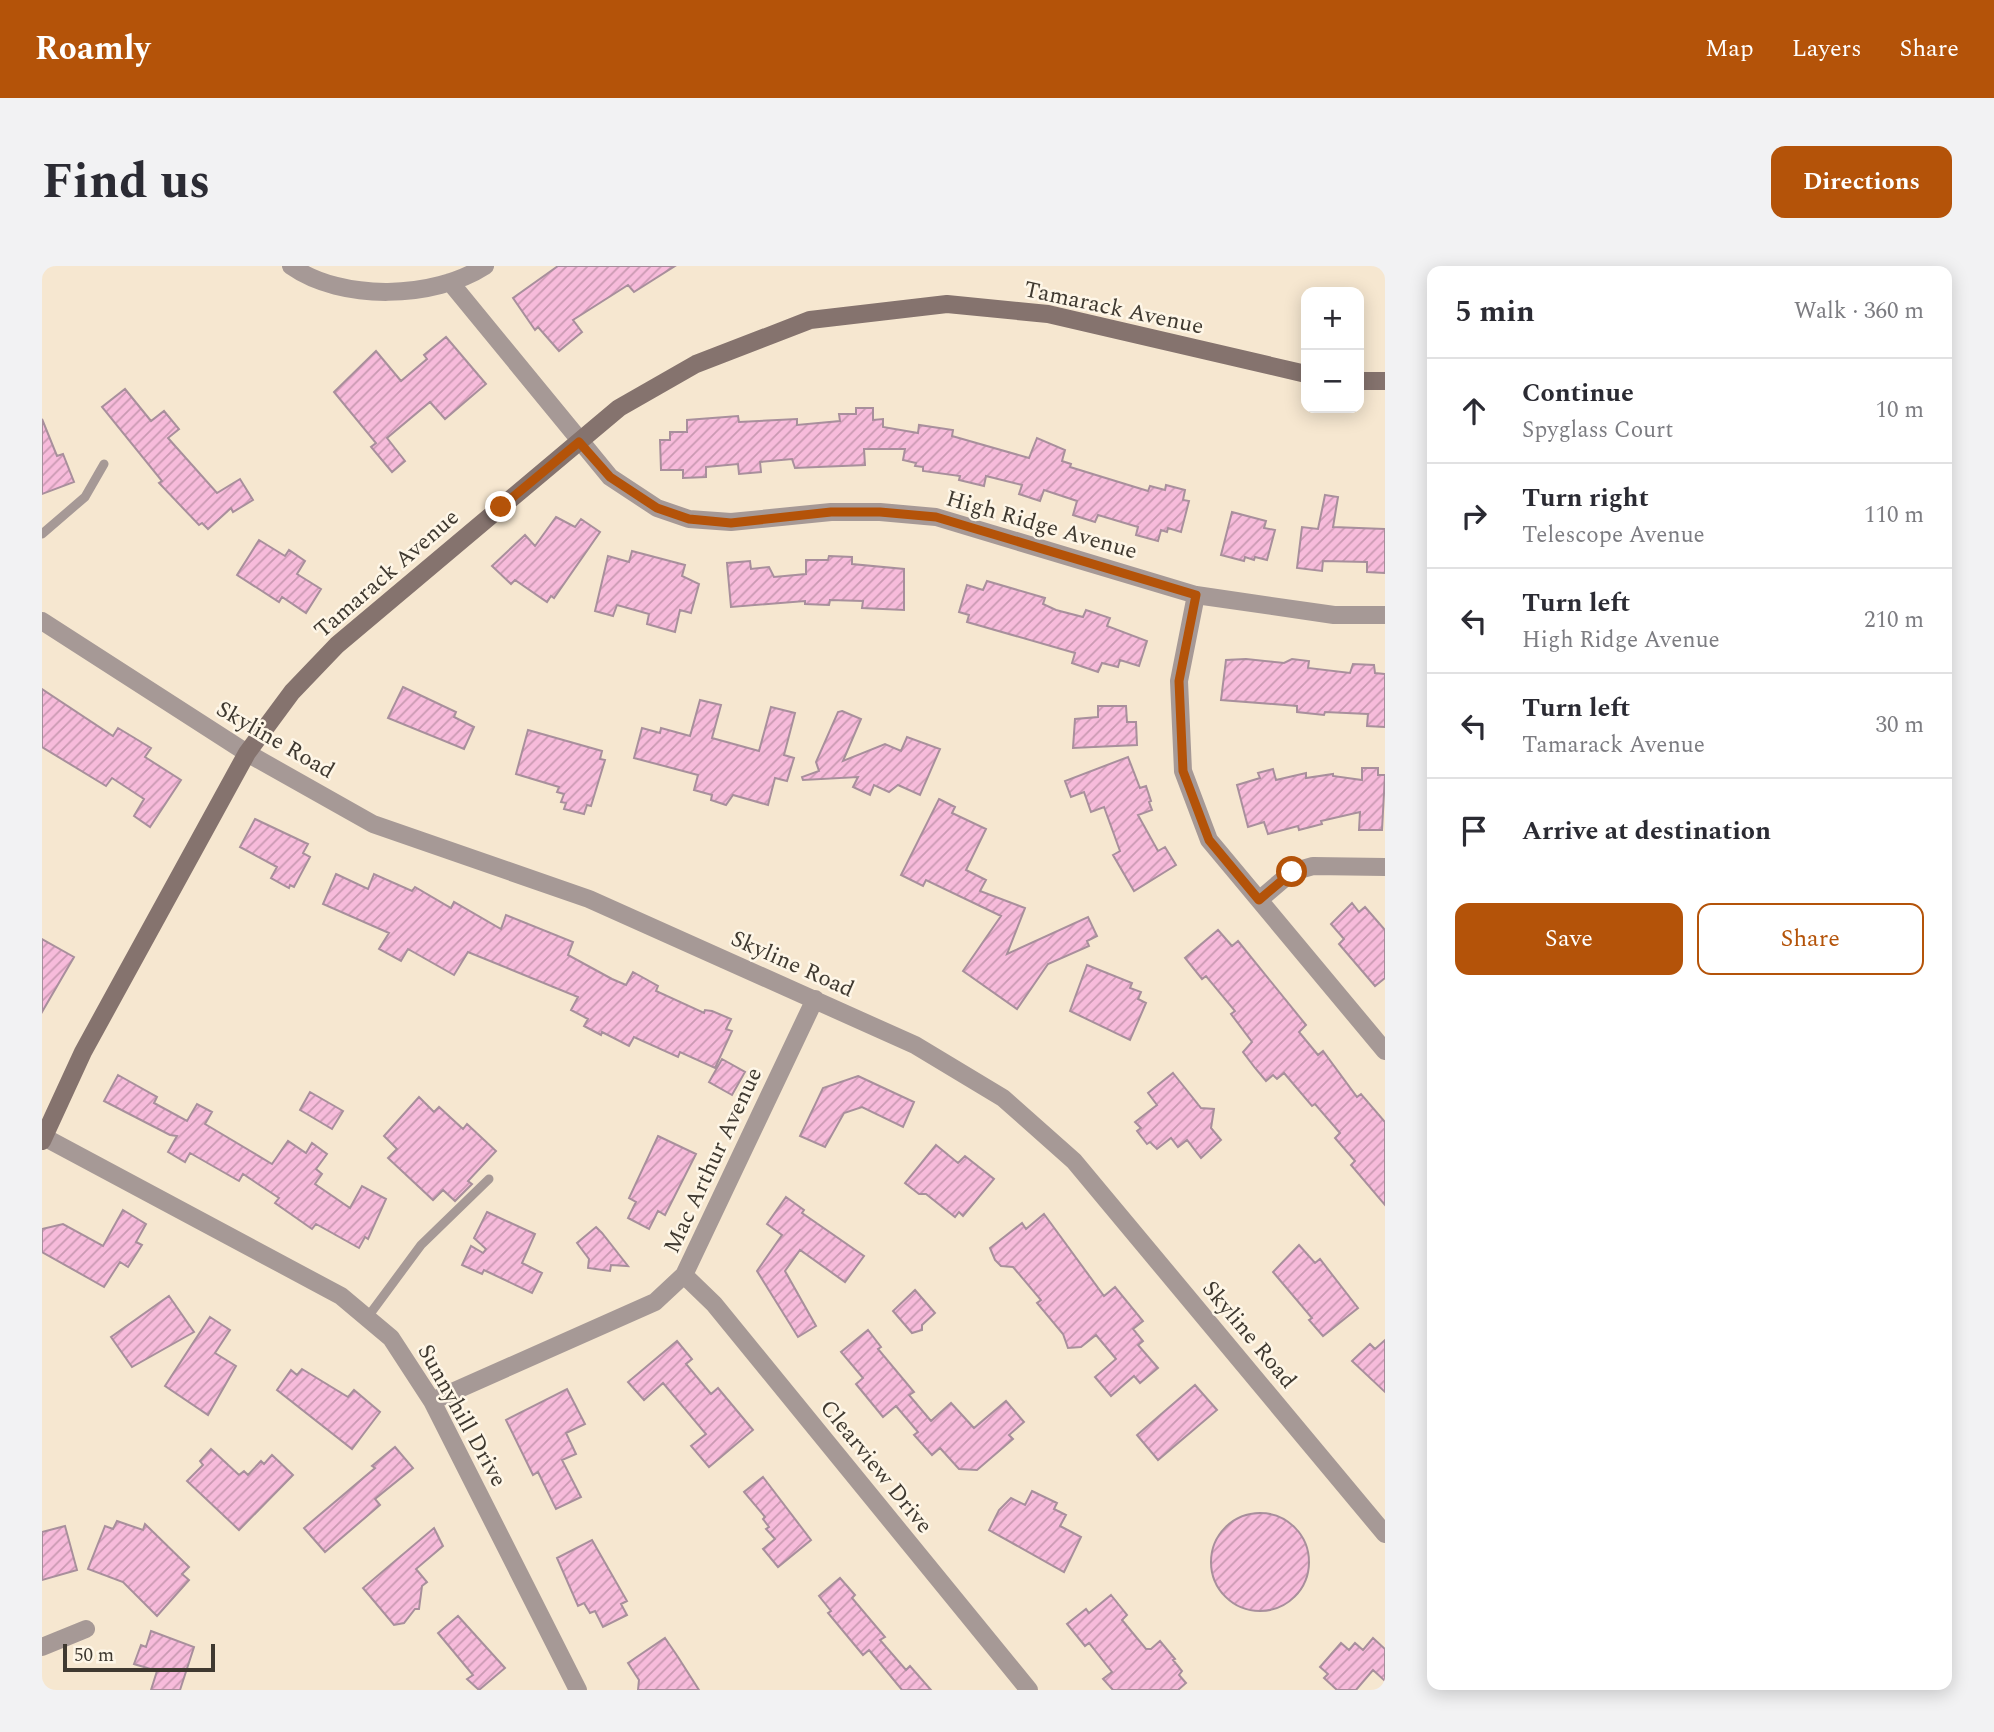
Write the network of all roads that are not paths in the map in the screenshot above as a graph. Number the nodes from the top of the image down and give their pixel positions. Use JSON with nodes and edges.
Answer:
{"nodes":[{"id":1,"x":291,"y":266,"type":"edge"},
{"id":2,"x":485,"y":266,"type":"edge"},
{"id":3,"x":450,"y":282,"type":"junction"},
{"id":4,"x":1301,"y":373,"type":"edge"},
{"id":5,"x":1385,"y":381,"type":"edge"},
{"id":6,"x":1364,"y":382,"type":"edge"},
{"id":7,"x":579,"y":442,"type":"junction"},
{"id":8,"x":104,"y":464,"type":"dead end"},
{"id":9,"x":42,"y":534,"type":"edge"},
{"id":10,"x":1196,"y":595,"type":"junction"},
{"id":11,"x":1385,"y":615,"type":"edge"},
{"id":12,"x":42,"y":621,"type":"edge"},
{"id":13,"x":247,"y":753,"type":"junction"},
{"id":14,"x":1385,"y":867,"type":"edge"},
{"id":15,"x":1259,"y":900,"type":"junction"},
{"id":16,"x":816,"y":999,"type":"junction"},
{"id":17,"x":1385,"y":1051,"type":"edge"},
{"id":18,"x":43,"y":1138,"type":"edge"},
{"id":19,"x":489,"y":1179,"type":"dead end"},
{"id":20,"x":684,"y":1275,"type":"junction"},
{"id":21,"x":367,"y":1318,"type":"junction"},
{"id":22,"x":432,"y":1401,"type":"junction"},
{"id":23,"x":1385,"y":1534,"type":"edge"},
{"id":24,"x":86,"y":1629,"type":"dead end"},
{"id":25,"x":42,"y":1647,"type":"edge"},
{"id":26,"x":578,"y":1690,"type":"edge"},
{"id":27,"x":1029,"y":1690,"type":"edge"}],
"edges":[{"from":1,"to":3,"type":"street"},
{"from":2,"to":3,"type":"street"},
{"from":3,"to":7,"type":"street","name":"High Ridge Avenue"},
{"from":4,"to":7,"type":"main road","name":"Tamarack Avenue"},
{"from":5,"to":6,"type":"main road"},
{"from":7,"to":10,"type":"street","name":"High Ridge Avenue"},
{"from":7,"to":13,"type":"main road","name":"Tamarack Avenue"},
{"from":8,"to":9,"type":"lane"},
{"from":10,"to":11,"type":"street","name":"High Ridge Avenue"},
{"from":10,"to":15,"type":"street"},
{"from":12,"to":13,"type":"street","name":"Skyline Road"},
{"from":13,"to":16,"type":"street","name":"Skyline Road"},
{"from":13,"to":18,"type":"main road","name":"Tamarack Avenue"},
{"from":14,"to":15,"type":"street"},
{"from":15,"to":17,"type":"street"},
{"from":16,"to":20,"type":"street","name":"Mac Arthur Avenue"},
{"from":16,"to":23,"type":"street","name":"Skyline Road"},
{"from":18,"to":21,"type":"street","name":"Sunnyhill Drive"},
{"from":19,"to":21,"type":"lane"},
{"from":20,"to":22,"type":"street","name":"Mac Arthur Avenue"},
{"from":20,"to":27,"type":"street","name":"Clearview Drive"},
{"from":21,"to":22,"type":"street","name":"Sunnyhill Drive"},
{"from":22,"to":26,"type":"street","name":"Sunnyhill Drive"},
{"from":24,"to":25,"type":"street"}]}
